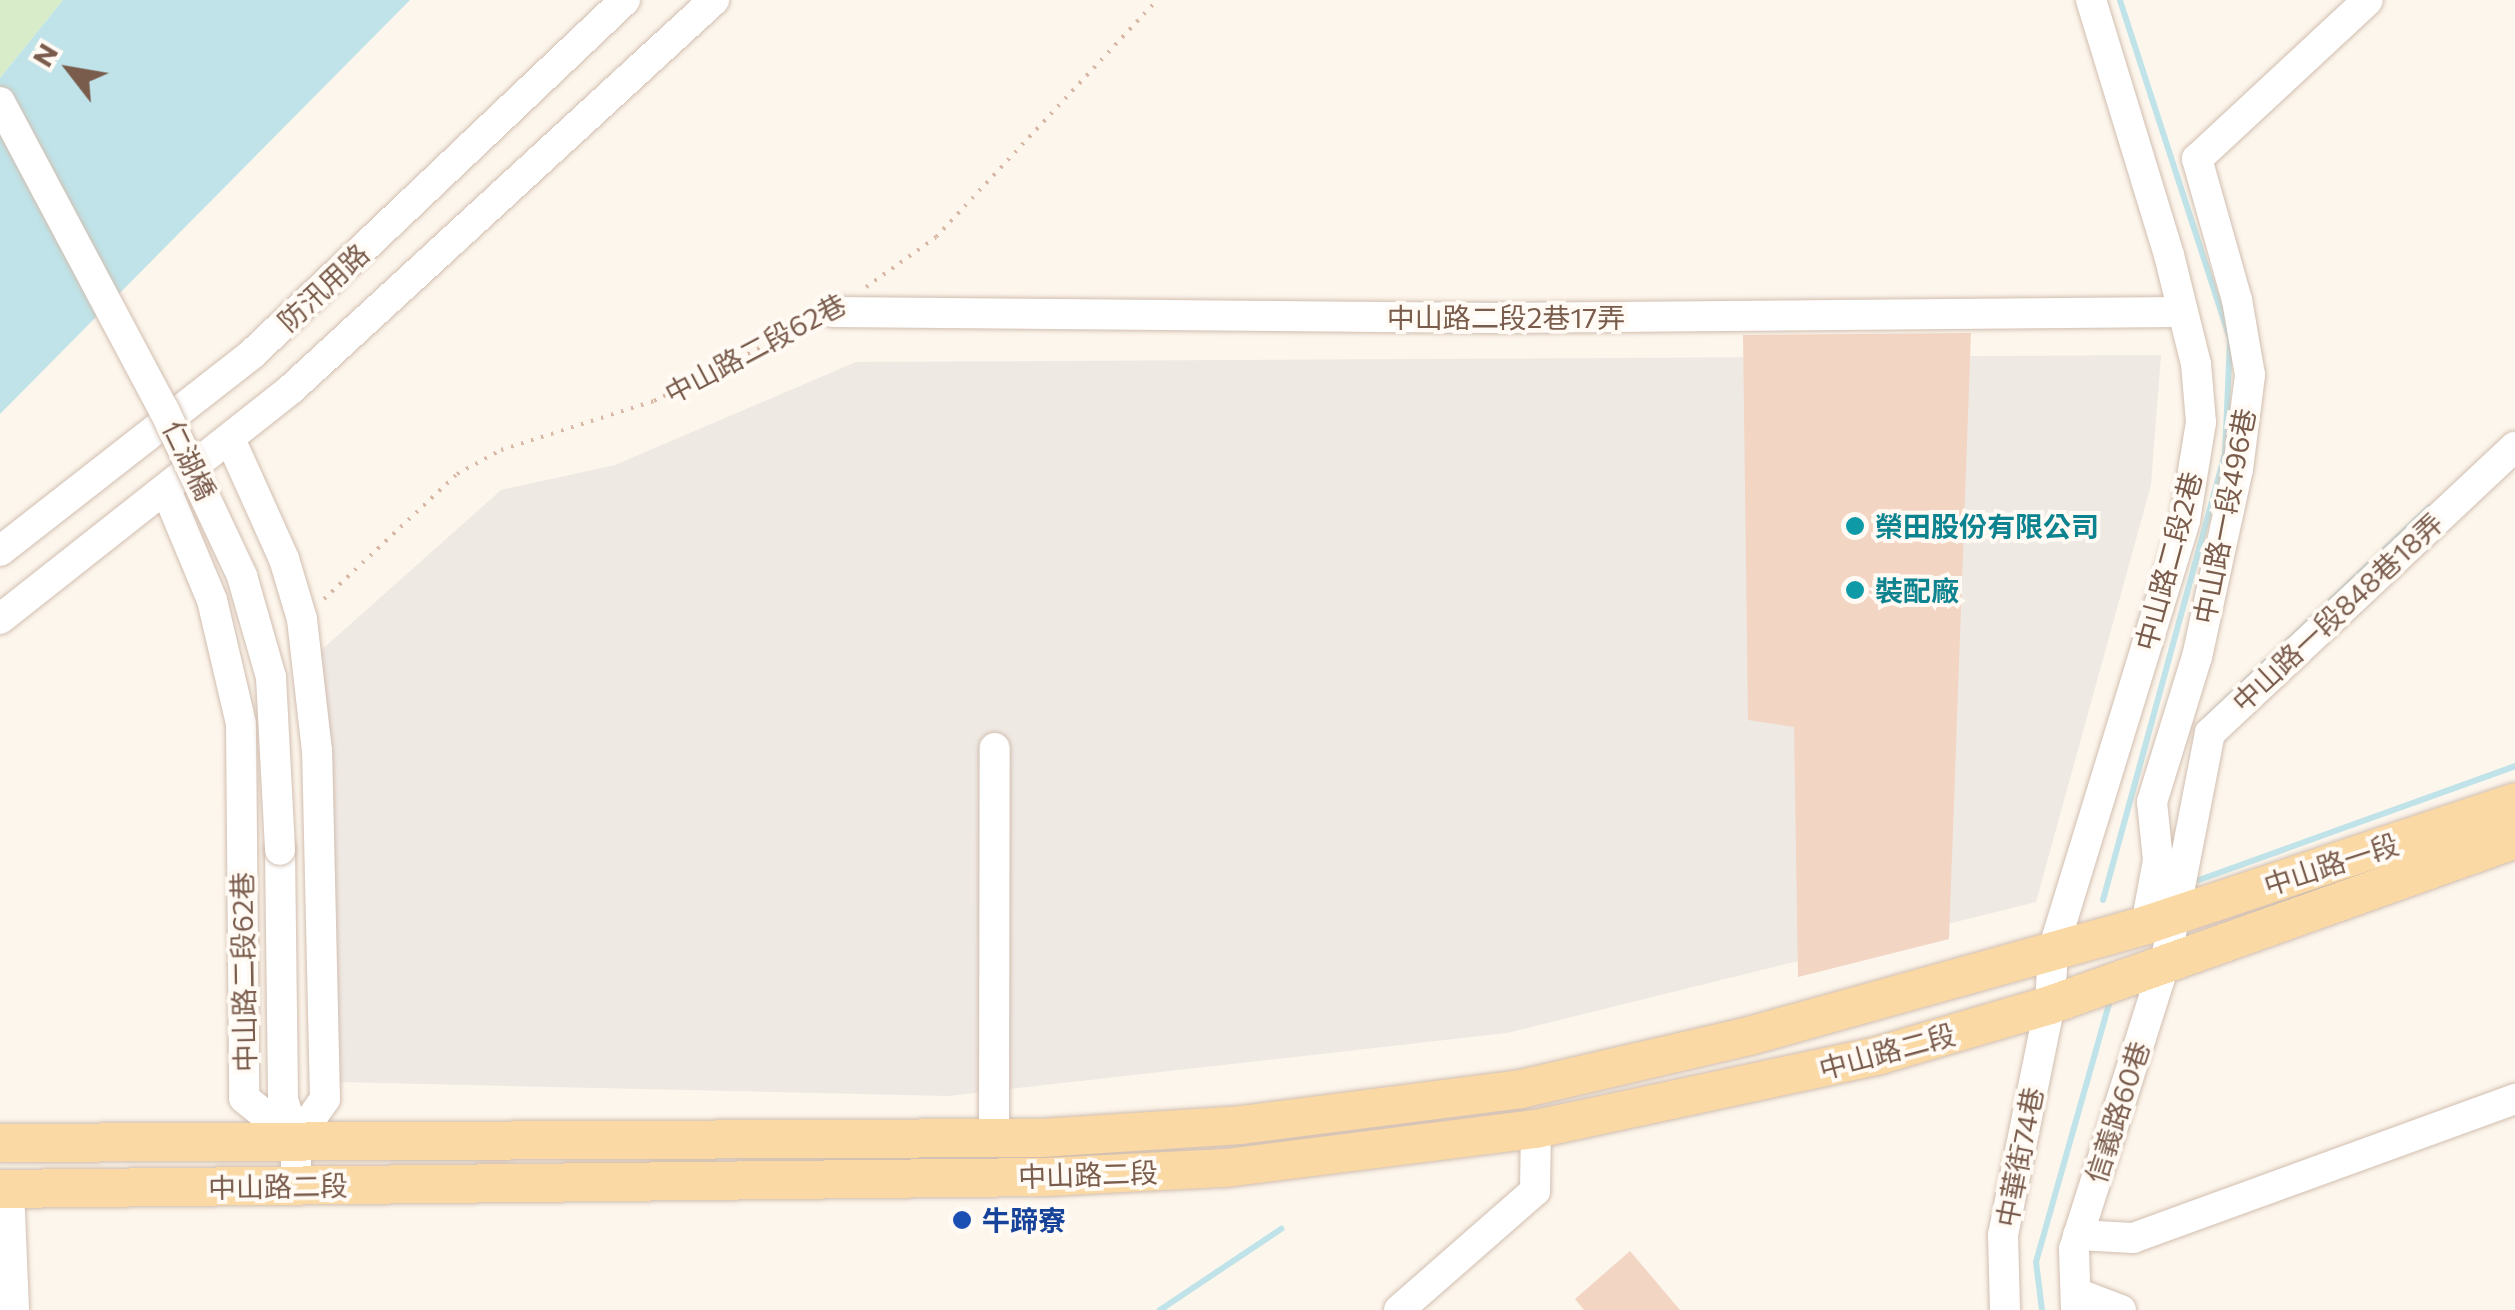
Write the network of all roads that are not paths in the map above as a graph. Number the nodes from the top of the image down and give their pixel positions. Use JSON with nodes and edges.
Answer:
{"nodes":[{"id":1,"x":625,"y":0,"type":"edge"},
{"id":2,"x":714,"y":0,"type":"edge"},
{"id":3,"x":2091,"y":0,"type":"edge"},
{"id":4,"x":2368,"y":0,"type":"edge"},
{"id":5,"x":0,"y":102,"type":"edge"},
{"id":6,"x":833,"y":312,"type":"road end"},
{"id":7,"x":2179,"y":312,"type":"junction"},
{"id":8,"x":231,"y":441,"type":"junction"},
{"id":9,"x":2515,"y":447,"type":"edge"},
{"id":10,"x":168,"y":492,"type":"junction"},
{"id":11,"x":0,"y":551,"type":"edge"},
{"id":12,"x":0,"y":619,"type":"edge"},
{"id":13,"x":996,"y":748,"type":"dead end"},
{"id":14,"x":2515,"y":802,"type":"edge"},
{"id":15,"x":2515,"y":839,"type":"edge"},
{"id":16,"x":280,"y":850,"type":"joint"},
{"id":17,"x":2160,"y":921,"type":"junction"},
{"id":18,"x":2062,"y":947,"type":"junction"},
{"id":19,"x":2159,"y":962,"type":"junction"},
{"id":20,"x":2064,"y":999,"type":"junction"},
{"id":21,"x":2515,"y":1099,"type":"edge"},
{"id":22,"x":1536,"y":1129,"type":"junction"},
{"id":23,"x":994,"y":1138,"type":"junction"},
{"id":24,"x":296,"y":1140,"type":"junction"},
{"id":25,"x":0,"y":1143,"type":"edge"},
{"id":26,"x":296,"y":1187,"type":"junction"},
{"id":27,"x":5,"y":1190,"type":"edge"},
{"id":28,"x":2078,"y":1235,"type":"junction"},
{"id":29,"x":2076,"y":1302,"type":"edge"},
{"id":30,"x":14,"y":1310,"type":"edge"},
{"id":31,"x":1398,"y":1310,"type":"edge"},
{"id":32,"x":2005,"y":1310,"type":"edge"},
{"id":33,"x":2122,"y":1310,"type":"edge"}],
"edges":[{"from":1,"to":11,"type":"street","name":"防汛用路"},
{"from":2,"to":8,"type":"street"},
{"from":3,"to":7,"type":"street","name":"中山路二段2巷"},
{"from":4,"to":17,"type":"street","name":"中山路一段496巷"},
{"from":5,"to":16,"type":"street","name":"仁湖橋","bridge":true},
{"from":6,"to":7,"type":"street","name":"中山路二段2巷17弄"},
{"from":7,"to":18,"type":"street","name":"中山路二段2巷"},
{"from":8,"to":10,"type":"street"},
{"from":8,"to":24,"type":"street"},
{"from":9,"to":17,"type":"street","name":"中山路一段848巷18弄"},
{"from":10,"to":12,"type":"street"},
{"from":10,"to":24,"type":"street","name":"中山路二段62巷"},
{"from":13,"to":23,"type":"street"},
{"from":14,"to":17,"type":"main road","name":"中山路一段"},
{"from":15,"to":19,"type":"main road","name":"中山路一段"},
{"from":16,"to":24,"type":"street","name":"中山路二段62巷"},
{"from":17,"to":18,"type":"main road","name":"中山路二段"},
{"from":17,"to":19,"type":"street","name":"信義路60巷"},
{"from":18,"to":20,"type":"street","name":"中山路二段2巷"},
{"from":18,"to":23,"type":"main road","name":"中山路二段"},
{"from":19,"to":20,"type":"main road","name":"中山路二段"},
{"from":19,"to":28,"type":"street","name":"信義路60巷"},
{"from":20,"to":22,"type":"main road","name":"中山路二段"},
{"from":20,"to":32,"type":"street","name":"中華街74巷"},
{"from":21,"to":28,"type":"street"},
{"from":22,"to":26,"type":"main road","name":"中山路二段"},
{"from":22,"to":31,"type":"street"},
{"from":23,"to":24,"type":"main road","name":"中山路二段"},
{"from":24,"to":25,"type":"main road","name":"中山路二段"},
{"from":24,"to":26,"type":"street","name":"中山路二段62巷"},
{"from":26,"to":27,"type":"main road","name":"中山路二段"},
{"from":27,"to":30,"type":"street"},
{"from":28,"to":29,"type":"street","name":"信義路60巷"},
{"from":29,"to":33,"type":"street"}]}
